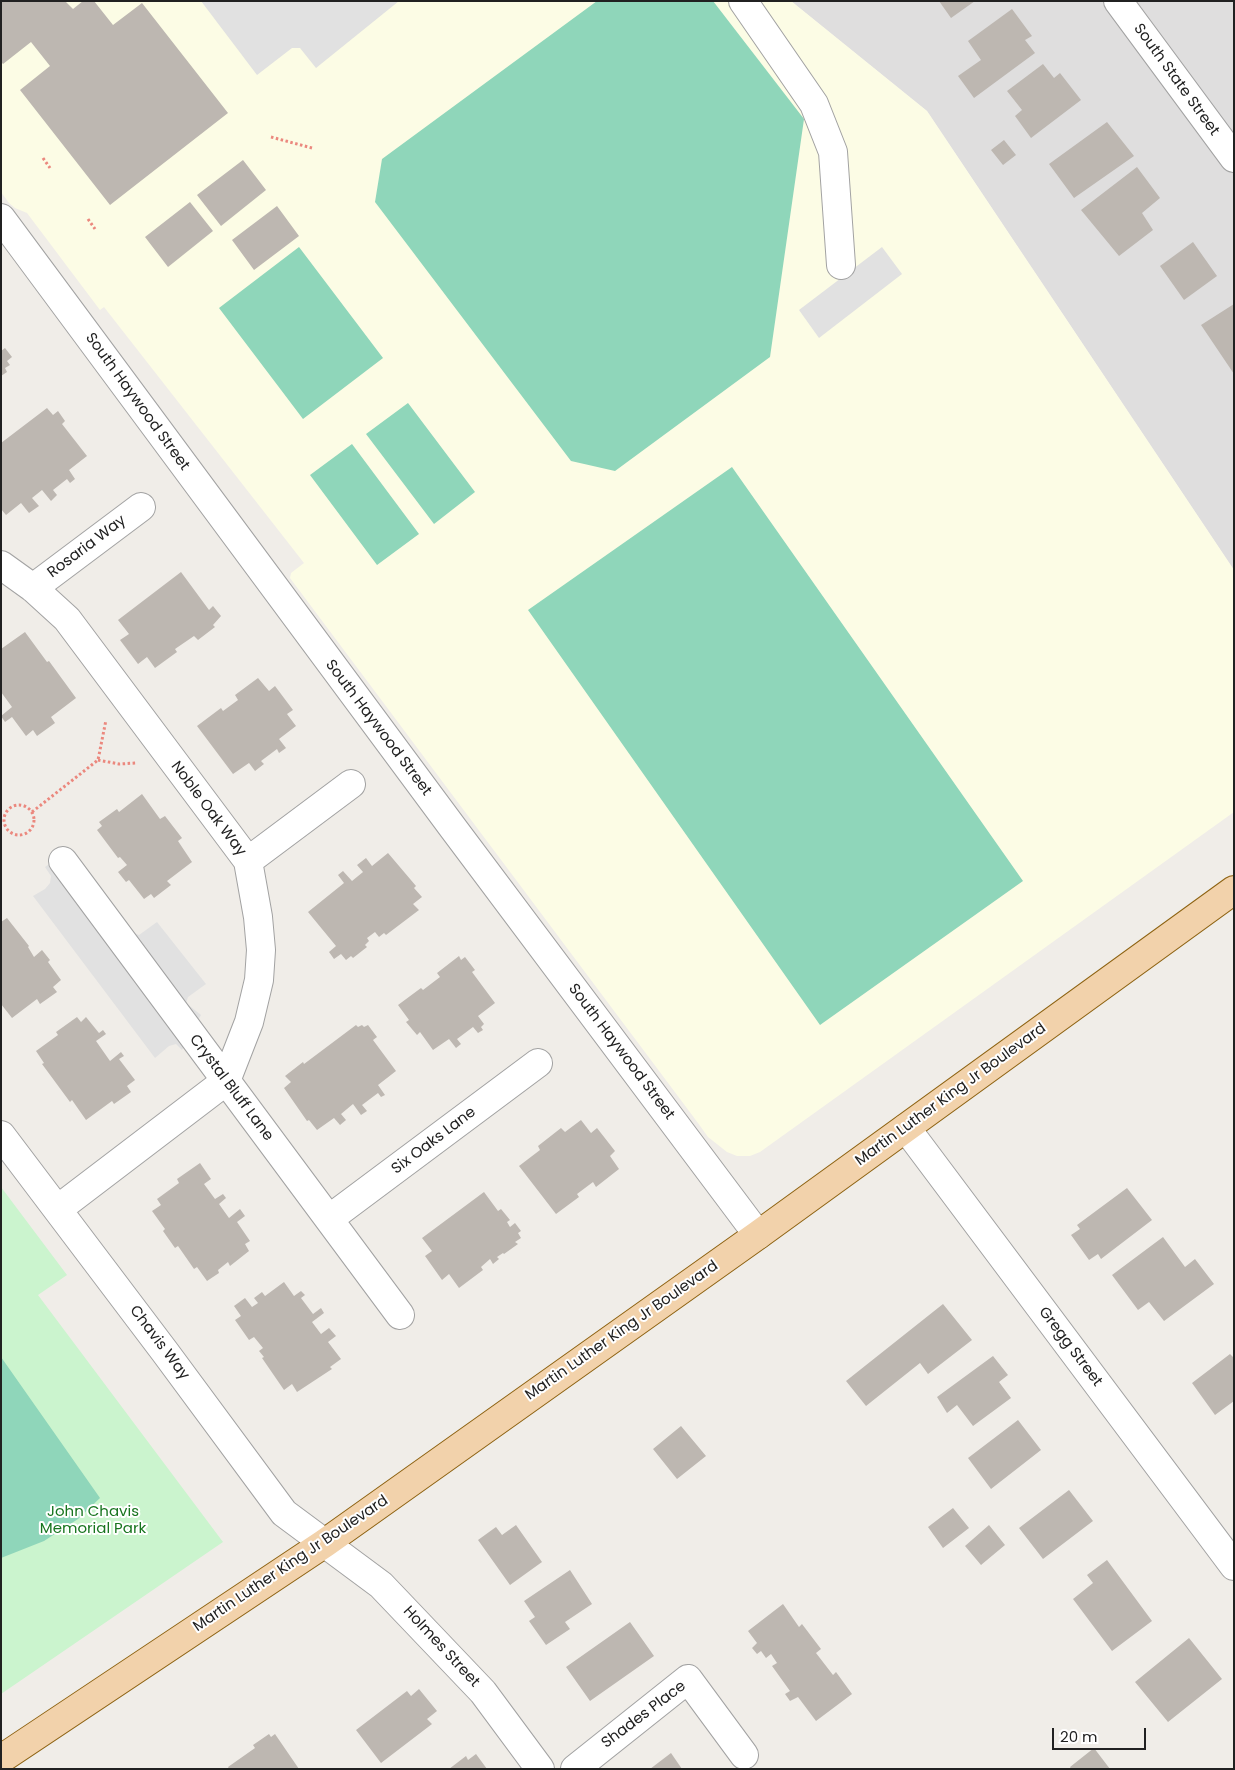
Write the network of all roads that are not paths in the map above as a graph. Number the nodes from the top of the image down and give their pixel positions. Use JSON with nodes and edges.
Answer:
{"nodes":[{"id":1,"x":744,"y":1,"type":"edge"},
{"id":2,"x":1118,"y":1,"type":"edge"},
{"id":3,"x":1234,"y":158,"type":"edge"},
{"id":4,"x":1,"y":218,"type":"edge"},
{"id":5,"x":841,"y":265,"type":"dead end"},
{"id":6,"x":141,"y":507,"type":"dead end"},
{"id":7,"x":1,"y":565,"type":"edge"},
{"id":8,"x":33,"y":588,"type":"junction"},
{"id":9,"x":351,"y":784,"type":"dead end"},
{"id":10,"x":62,"y":861,"type":"dead end"},
{"id":11,"x":248,"y":861,"type":"junction"},
{"id":12,"x":1234,"y":890,"type":"edge"},
{"id":13,"x":538,"y":1063,"type":"dead end"},
{"id":14,"x":226,"y":1081,"type":"junction"},
{"id":15,"x":906,"y":1128,"type":"junction"},
{"id":16,"x":1,"y":1135,"type":"edge"},
{"id":17,"x":58,"y":1209,"type":"junction"},
{"id":18,"x":329,"y":1219,"type":"junction"},
{"id":19,"x":758,"y":1235,"type":"junction"},
{"id":20,"x":400,"y":1315,"type":"dead end"},
{"id":21,"x":325,"y":1543,"type":"junction"},
{"id":22,"x":1234,"y":1566,"type":"edge"},
{"id":23,"x":744,"y":1755,"type":"dead end"},
{"id":24,"x":1,"y":1760,"type":"edge"},
{"id":25,"x":540,"y":1769,"type":"edge"},
{"id":26,"x":575,"y":1769,"type":"edge"}],
"edges":[{"from":1,"to":5,"type":"street"},
{"from":2,"to":3,"type":"street","name":"South State Street"},
{"from":4,"to":19,"type":"street","name":"South Haywood Street"},
{"from":6,"to":8,"type":"street","name":"Rosaria Way"},
{"from":7,"to":8,"type":"street","name":"Noble Oak Way"},
{"from":8,"to":11,"type":"street","name":"Noble Oak Way"},
{"from":9,"to":11,"type":"street"},
{"from":10,"to":14,"type":"street","name":"Crystal Bluff Lane"},
{"from":11,"to":14,"type":"street","name":"Noble Oak Way"},
{"from":12,"to":15,"type":"main road","name":"Martin Luther King Jr Boulevard"},
{"from":13,"to":18,"type":"street","name":"Six Oaks Lane"},
{"from":14,"to":17,"type":"street"},
{"from":14,"to":18,"type":"street","name":"Crystal Bluff Lane"},
{"from":15,"to":19,"type":"main road","name":"Martin Luther King Jr Boulevard"},
{"from":15,"to":22,"type":"street","name":"Gregg Street"},
{"from":16,"to":17,"type":"street","name":"Chavis Way"},
{"from":17,"to":21,"type":"street","name":"Chavis Way"},
{"from":18,"to":20,"type":"street","name":"Crystal Bluff Lane"},
{"from":19,"to":21,"type":"main road","name":"Martin Luther King Jr Boulevard"},
{"from":21,"to":24,"type":"main road","name":"Martin Luther King Jr Boulevard"},
{"from":21,"to":25,"type":"street","name":"Holmes Street"},
{"from":23,"to":26,"type":"street","name":"Shades Place"}]}
